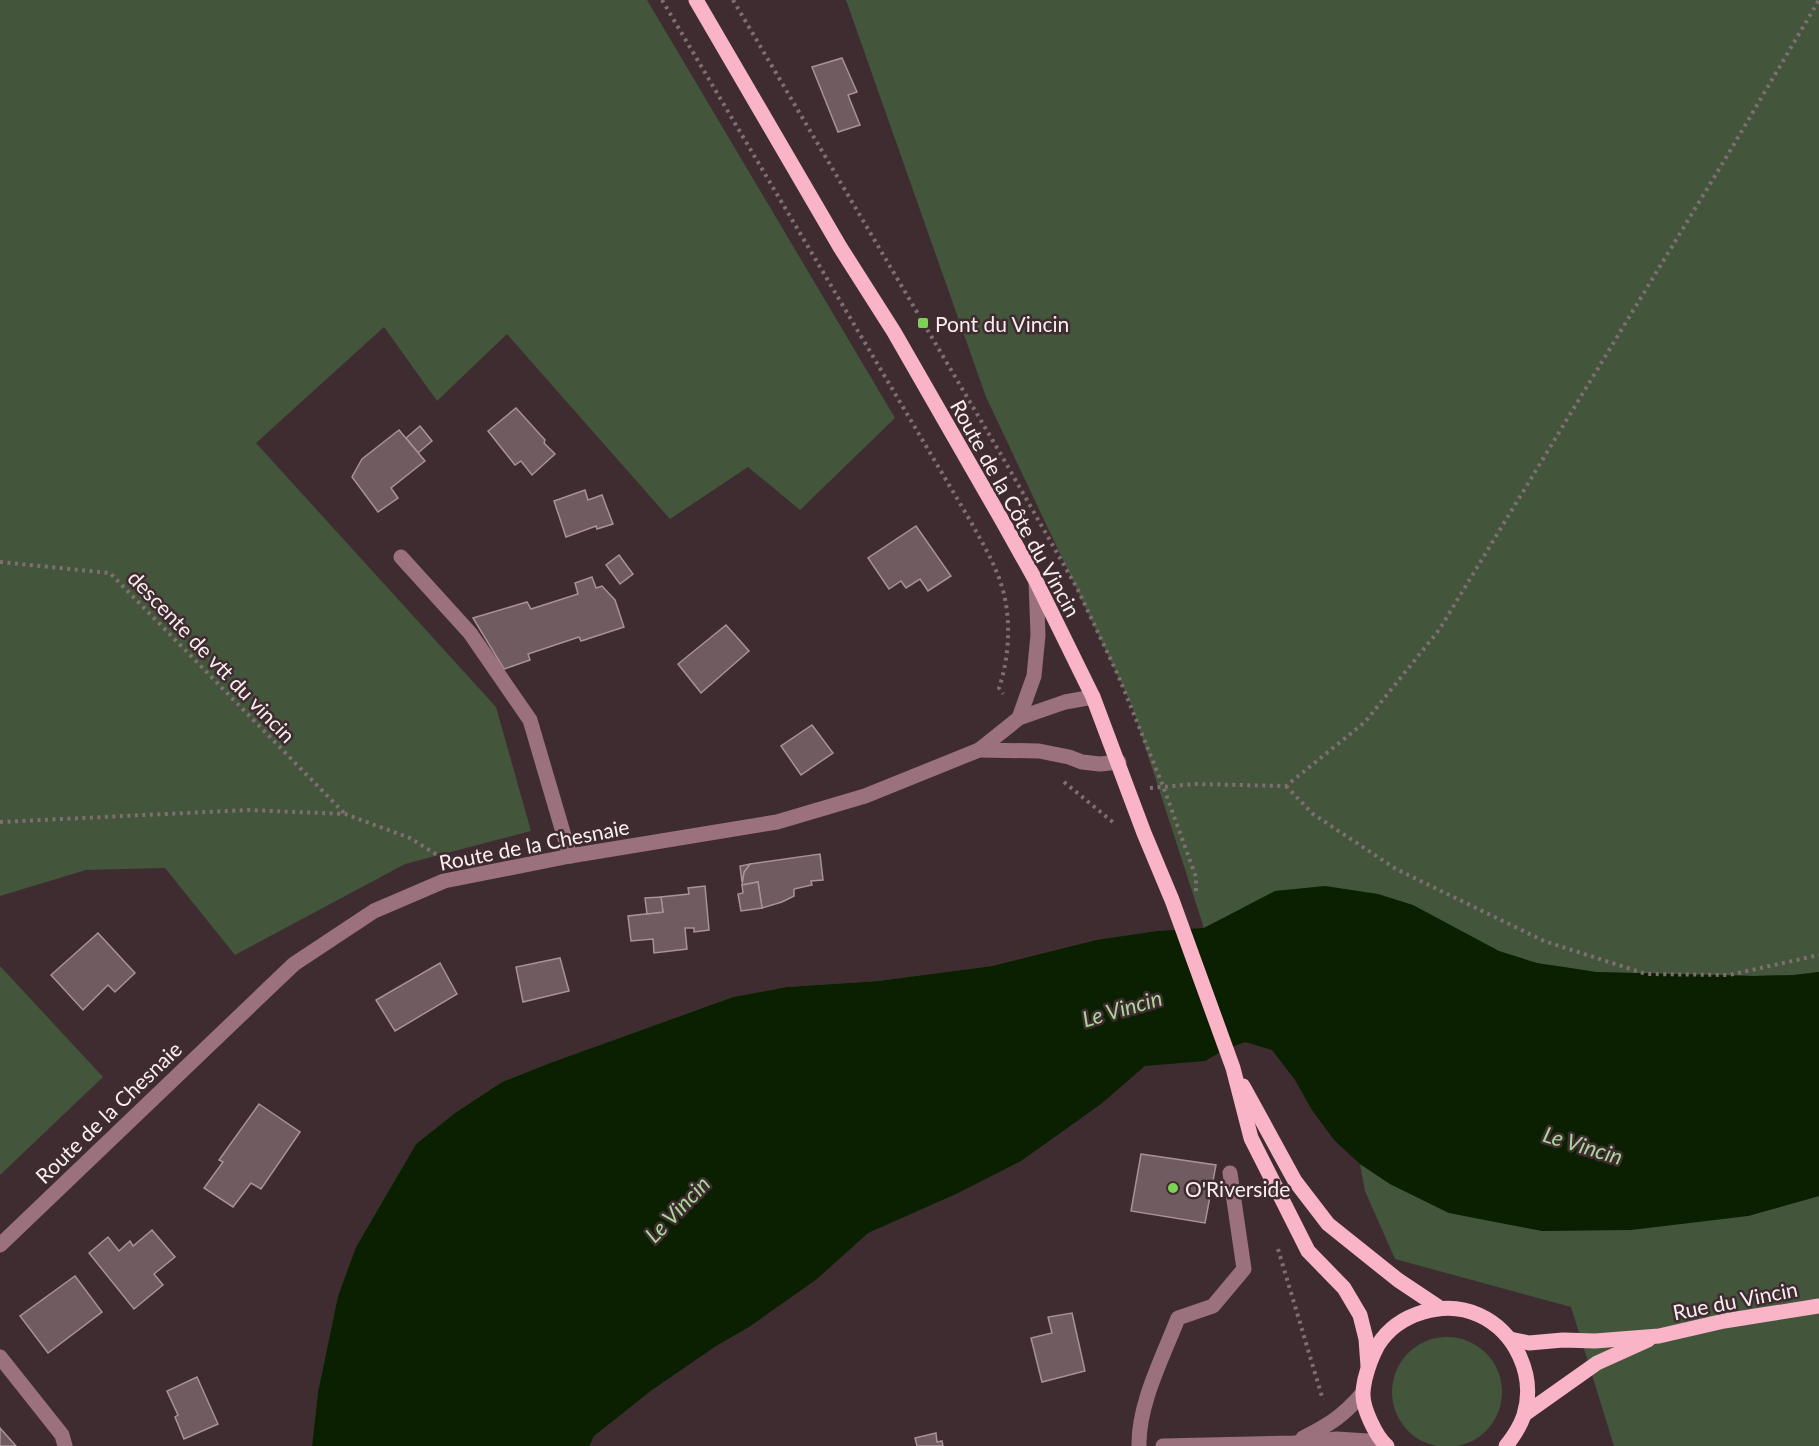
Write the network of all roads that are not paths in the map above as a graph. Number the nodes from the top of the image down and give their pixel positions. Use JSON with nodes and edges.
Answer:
{"nodes":[{"id":1,"x":696,"y":0,"type":"edge"},
{"id":2,"x":401,"y":557,"type":"dead end"},
{"id":3,"x":1036,"y":581,"type":"junction"},
{"id":4,"x":1093,"y":697,"type":"junction"},
{"id":5,"x":1018,"y":718,"type":"junction"},
{"id":6,"x":980,"y":750,"type":"junction"},
{"id":7,"x":1119,"y":762,"type":"junction"},
{"id":8,"x":570,"y":856,"type":"junction"},
{"id":9,"x":1233,"y":1068,"type":"junction"},
{"id":10,"x":1230,"y":1173,"type":"dead end"},
{"id":11,"x":0,"y":1245,"type":"edge"},
{"id":12,"x":1819,"y":1306,"type":"edge"},
{"id":13,"x":1440,"y":1308,"type":"junction"},
{"id":14,"x":1659,"y":1336,"type":"junction"},
{"id":15,"x":1510,"y":1339,"type":"junction"},
{"id":16,"x":0,"y":1357,"type":"edge"},
{"id":17,"x":1368,"y":1366,"type":"junction"},
{"id":18,"x":1362,"y":1394,"type":"junction"},
{"id":19,"x":1525,"y":1414,"type":"junction"},
{"id":20,"x":1294,"y":1443,"type":"junction"},
{"id":21,"x":1385,"y":1444,"type":"edge"},
{"id":22,"x":65,"y":1446,"type":"edge"},
{"id":23,"x":1139,"y":1446,"type":"edge"},
{"id":24,"x":1163,"y":1446,"type":"edge"},
{"id":25,"x":1506,"y":1446,"type":"edge"}],
"edges":[{"from":1,"to":3,"type":"main road","name":"Route de la Côte du Vincin"},
{"from":2,"to":8,"type":"street"},
{"from":3,"to":4,"type":"main road","name":"Route de la Côte du Vincin"},
{"from":3,"to":5,"type":"street","name":"Route de la Chesnaie"},
{"from":4,"to":5,"type":"street","name":"Route de la Chesnaie"},
{"from":4,"to":7,"type":"main road","name":"Route de la Côte du Vincin"},
{"from":5,"to":6,"type":"street","name":"Route de la Chesnaie"},
{"from":6,"to":7,"type":"street","name":"Route de la Chesnaie"},
{"from":6,"to":8,"type":"street","name":"Route de la Chesnaie"},
{"from":7,"to":9,"type":"main road","name":"Route de la Côte du Vincin"},
{"from":8,"to":11,"type":"street","name":"Route de la Chesnaie"},
{"from":9,"to":13,"type":"main road","name":"Route de la Côte du Vincin"},
{"from":9,"to":17,"type":"main road","name":"Route de la Côte du Vincin"},
{"from":10,"to":23,"type":"street"},
{"from":12,"to":14,"type":"main road","name":"Rue du Vincin"},
{"from":13,"to":15,"type":"main road"},
{"from":13,"to":17,"type":"main road"},
{"from":14,"to":15,"type":"main road","name":"Rue du Vincin"},
{"from":14,"to":19,"type":"main road","name":"Rue du Vincin"},
{"from":15,"to":19,"type":"main road"},
{"from":16,"to":22,"type":"street"},
{"from":17,"to":18,"type":"main road"},
{"from":18,"to":20,"type":"street"},
{"from":18,"to":21,"type":"main road"},
{"from":19,"to":25,"type":"main road"},
{"from":20,"to":21,"type":"street"},
{"from":20,"to":24,"type":"street"}]}
